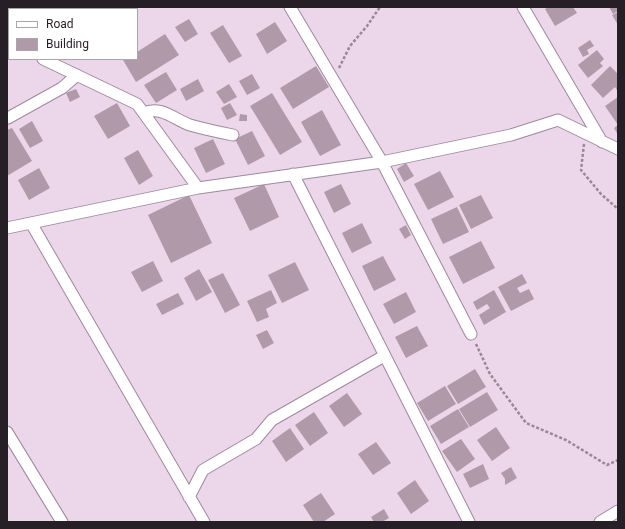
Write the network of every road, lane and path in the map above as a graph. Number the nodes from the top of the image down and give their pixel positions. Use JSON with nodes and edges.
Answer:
{"nodes":[{"id":1,"x":290,"y":7,"type":"edge"},
{"id":2,"x":380,"y":7,"type":"edge"},
{"id":3,"x":523,"y":7,"type":"edge"},
{"id":4,"x":45,"y":60,"type":"edge"},
{"id":5,"x":77,"y":75,"type":"junction"},
{"id":6,"x":333,"y":78,"type":"junction"},
{"id":7,"x":144,"y":113,"type":"junction"},
{"id":8,"x":8,"y":118,"type":"edge"},
{"id":9,"x":586,"y":134,"type":"junction"},
{"id":10,"x":233,"y":135,"type":"dead end"},
{"id":11,"x":602,"y":142,"type":"junction"},
{"id":12,"x":618,"y":149,"type":"edge"},
{"id":13,"x":382,"y":162,"type":"junction"},
{"id":14,"x":293,"y":174,"type":"junction"},
{"id":15,"x":198,"y":188,"type":"junction"},
{"id":16,"x":618,"y":209,"type":"edge"},
{"id":17,"x":31,"y":223,"type":"junction"},
{"id":18,"x":7,"y":228,"type":"edge"},
{"id":19,"x":471,"y":334,"type":"joint"},
{"id":20,"x":384,"y":356,"type":"junction"},
{"id":21,"x":7,"y":432,"type":"edge"},
{"id":22,"x":618,"y":460,"type":"edge"},
{"id":23,"x":189,"y":496,"type":"junction"},
{"id":24,"x":618,"y":510,"type":"edge"},
{"id":25,"x":62,"y":522,"type":"edge"},
{"id":26,"x":204,"y":522,"type":"edge"},
{"id":27,"x":468,"y":522,"type":"edge"},
{"id":28,"x":600,"y":522,"type":"edge"}],
"edges":[{"from":1,"to":6,"type":"street"},
{"from":2,"to":6,"type":"path"},
{"from":3,"to":11,"type":"street"},
{"from":4,"to":5,"type":"street"},
{"from":5,"to":7,"type":"street"},
{"from":5,"to":8,"type":"street"},
{"from":6,"to":13,"type":"street"},
{"from":7,"to":10,"type":"street"},
{"from":7,"to":15,"type":"street"},
{"from":9,"to":11,"type":"street"},
{"from":9,"to":13,"type":"street"},
{"from":9,"to":16,"type":"path"},
{"from":11,"to":12,"type":"street"},
{"from":13,"to":14,"type":"street"},
{"from":13,"to":19,"type":"street"},
{"from":14,"to":15,"type":"street"},
{"from":14,"to":20,"type":"street"},
{"from":15,"to":17,"type":"street"},
{"from":17,"to":18,"type":"street"},
{"from":17,"to":23,"type":"street"},
{"from":19,"to":22,"type":"path"},
{"from":20,"to":23,"type":"street"},
{"from":20,"to":27,"type":"street"},
{"from":21,"to":25,"type":"street"},
{"from":23,"to":26,"type":"street"},
{"from":24,"to":28,"type":"street"}]}
